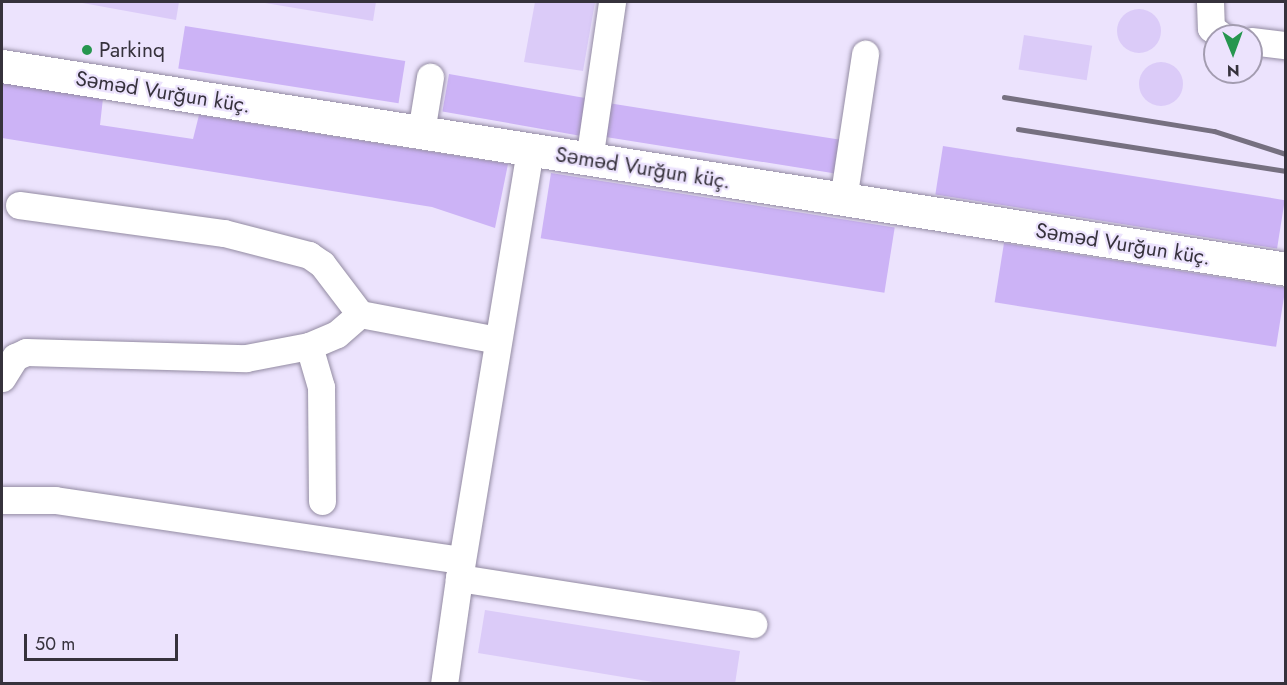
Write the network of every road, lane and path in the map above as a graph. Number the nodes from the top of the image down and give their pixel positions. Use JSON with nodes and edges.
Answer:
{"nodes":[{"id":1,"x":612,"y":2,"type":"edge"},
{"id":2,"x":1210,"y":2,"type":"edge"},
{"id":3,"x":1211,"y":24,"type":"edge"},
{"id":4,"x":1263,"y":42,"type":"edge"},
{"id":5,"x":1286,"y":45,"type":"edge"},
{"id":6,"x":865,"y":54,"type":"dead end"},
{"id":7,"x":2,"y":66,"type":"edge"},
{"id":8,"x":430,"y":77,"type":"dead end"},
{"id":9,"x":421,"y":132,"type":"junction"},
{"id":10,"x":530,"y":150,"type":"junction"},
{"id":11,"x":589,"y":160,"type":"junction"},
{"id":12,"x":843,"y":200,"type":"junction"},
{"id":13,"x":19,"y":206,"type":"dead end"},
{"id":14,"x":1286,"y":269,"type":"edge"},
{"id":15,"x":360,"y":314,"type":"junction"},
{"id":16,"x":497,"y":340,"type":"junction"},
{"id":17,"x":309,"y":346,"type":"junction"},
{"id":18,"x":2,"y":378,"type":"edge"},
{"id":19,"x":2,"y":500,"type":"edge"},
{"id":20,"x":322,"y":501,"type":"dead end"},
{"id":21,"x":461,"y":569,"type":"junction"},
{"id":22,"x":753,"y":624,"type":"dead end"},
{"id":23,"x":444,"y":684,"type":"edge"}],
"edges":[{"from":1,"to":11,"type":"street"},
{"from":2,"to":3,"type":"street"},
{"from":4,"to":5,"type":"street"},
{"from":6,"to":12,"type":"street"},
{"from":7,"to":9,"type":"main road","name":"Səməd Vurğun küç."},
{"from":8,"to":9,"type":"street"},
{"from":9,"to":10,"type":"main road","name":"Səməd Vurğun küç."},
{"from":10,"to":11,"type":"main road","name":"Səməd Vurğun küç."},
{"from":10,"to":16,"type":"street"},
{"from":11,"to":12,"type":"main road","name":"Səməd Vurğun küç."},
{"from":12,"to":14,"type":"main road","name":"Səməd Vurğun küç."},
{"from":13,"to":15,"type":"street"},
{"from":15,"to":16,"type":"street"},
{"from":15,"to":17,"type":"street"},
{"from":16,"to":21,"type":"street"},
{"from":17,"to":18,"type":"street"},
{"from":17,"to":20,"type":"street"},
{"from":19,"to":21,"type":"street"},
{"from":21,"to":22,"type":"street"},
{"from":21,"to":23,"type":"street"}]}
